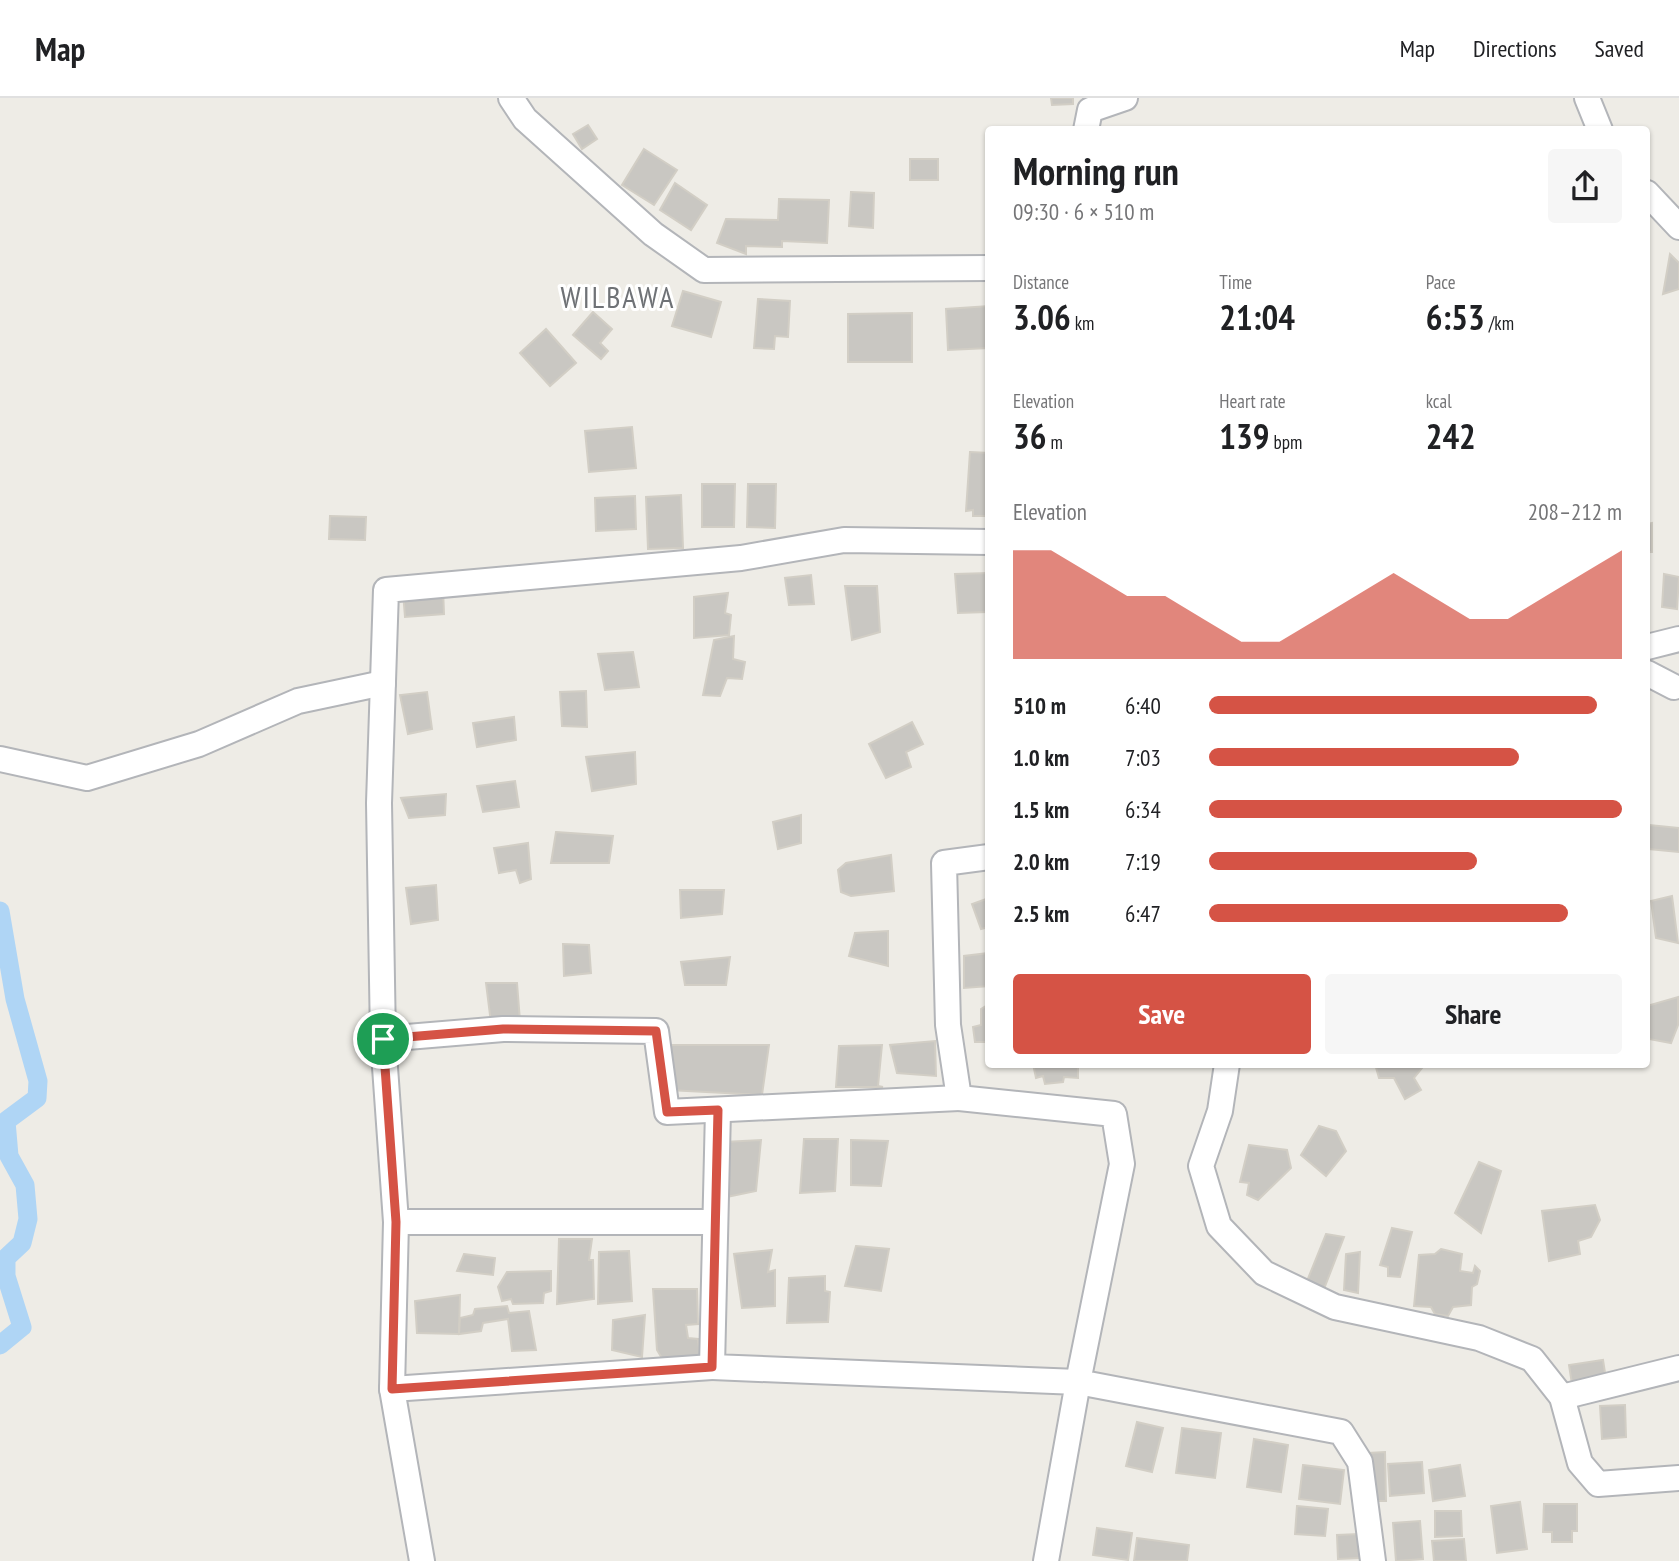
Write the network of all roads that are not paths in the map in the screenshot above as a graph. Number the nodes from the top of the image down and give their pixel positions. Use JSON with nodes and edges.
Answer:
{"nodes":[{"id":1,"x":511,"y":98,"type":"edge"},
{"id":2,"x":1125,"y":98,"type":"edge"},
{"id":3,"x":1587,"y":98,"type":"edge"},
{"id":4,"x":1087,"y":126,"type":"edge"},
{"id":5,"x":1598,"y":126,"type":"edge"},
{"id":6,"x":1650,"y":195,"type":"edge"},
{"id":7,"x":1679,"y":228,"type":"edge"},
{"id":8,"x":985,"y":268,"type":"edge"},
{"id":9,"x":985,"y":542,"type":"edge"},
{"id":10,"x":1679,"y":639,"type":"edge"},
{"id":11,"x":1650,"y":646,"type":"edge"},
{"id":12,"x":1650,"y":675,"type":"edge"},
{"id":13,"x":383,"y":683,"type":"junction"},
{"id":14,"x":1674,"y":687,"type":"dead end"},
{"id":15,"x":0,"y":759,"type":"edge"},
{"id":16,"x":985,"y":858,"type":"edge"},
{"id":17,"x":383,"y":1039,"type":"junction"},
{"id":18,"x":1226,"y":1068,"type":"edge"},
{"id":19,"x":958,"y":1098,"type":"junction"},
{"id":20,"x":718,"y":1110,"type":"junction"},
{"id":21,"x":396,"y":1222,"type":"junction"},
{"id":22,"x":716,"y":1222,"type":"junction"},
{"id":23,"x":712,"y":1367,"type":"junction"},
{"id":24,"x":1679,"y":1368,"type":"edge"},
{"id":25,"x":1078,"y":1382,"type":"junction"},
{"id":26,"x":392,"y":1389,"type":"junction"},
{"id":27,"x":1562,"y":1397,"type":"junction"},
{"id":28,"x":1679,"y":1478,"type":"edge"},
{"id":29,"x":422,"y":1561,"type":"edge"},
{"id":30,"x":1046,"y":1561,"type":"edge"},
{"id":31,"x":1373,"y":1561,"type":"edge"}],
"edges":[{"from":1,"to":8,"type":"street"},
{"from":2,"to":4,"type":"street"},
{"from":3,"to":5,"type":"street"},
{"from":6,"to":7,"type":"street"},
{"from":9,"to":13,"type":"street"},
{"from":10,"to":11,"type":"street"},
{"from":12,"to":14,"type":"street"},
{"from":13,"to":15,"type":"street"},
{"from":13,"to":17,"type":"street"},
{"from":16,"to":19,"type":"street"},
{"from":17,"to":20,"type":"street"},
{"from":17,"to":21,"type":"street"},
{"from":18,"to":27,"type":"street"},
{"from":19,"to":20,"type":"street"},
{"from":19,"to":25,"type":"street"},
{"from":20,"to":22,"type":"street"},
{"from":21,"to":22,"type":"street"},
{"from":21,"to":26,"type":"street"},
{"from":22,"to":23,"type":"street"},
{"from":23,"to":25,"type":"street"},
{"from":23,"to":26,"type":"street"},
{"from":24,"to":27,"type":"street"},
{"from":25,"to":30,"type":"street"},
{"from":25,"to":31,"type":"street"},
{"from":26,"to":29,"type":"street"},
{"from":27,"to":28,"type":"street"}]}
